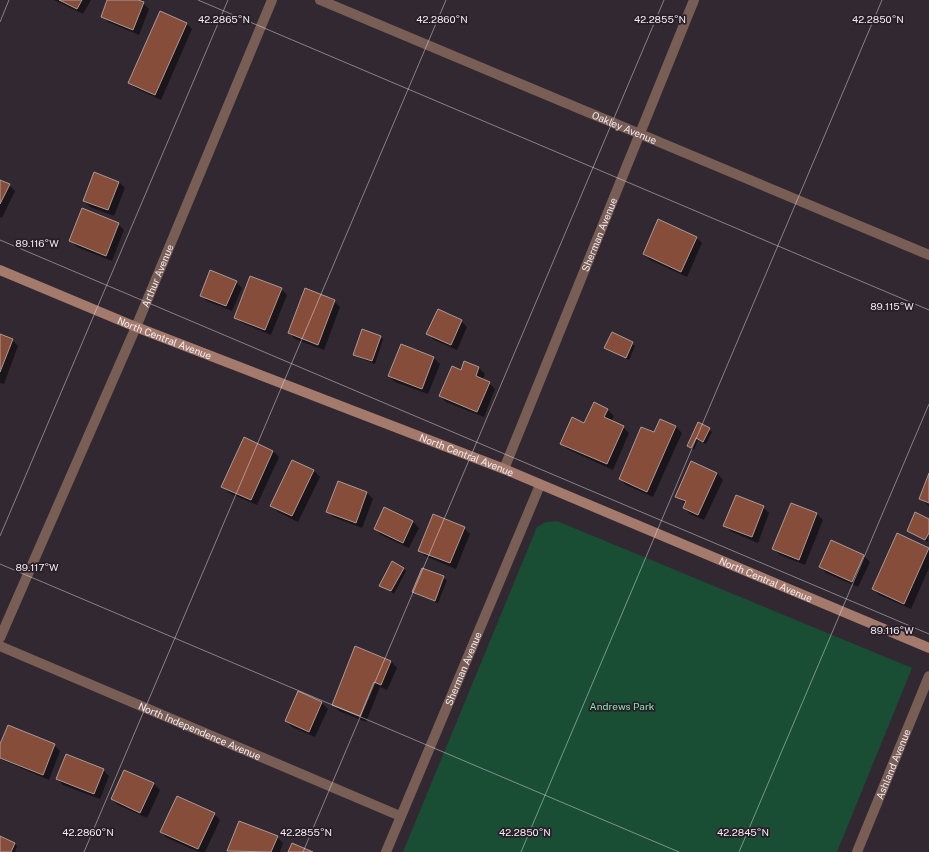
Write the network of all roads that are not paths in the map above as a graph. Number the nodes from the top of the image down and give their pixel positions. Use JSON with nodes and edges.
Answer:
{"nodes":[{"id":1,"x":272,"y":0,"type":"edge"},
{"id":2,"x":320,"y":0,"type":"edge"},
{"id":3,"x":694,"y":0,"type":"edge"},
{"id":4,"x":641,"y":134,"type":"junction"},
{"id":5,"x":929,"y":255,"type":"edge"},
{"id":6,"x":0,"y":270,"type":"edge"},
{"id":7,"x":136,"y":327,"type":"junction"},
{"id":8,"x":504,"y":469,"type":"junction"},
{"id":9,"x":540,"y":485,"type":"junction"},
{"id":10,"x":0,"y":638,"type":"edge"},
{"id":11,"x":0,"y":646,"type":"edge"},
{"id":12,"x":929,"y":648,"type":"edge"},
{"id":13,"x":929,"y":676,"type":"edge"},
{"id":14,"x":400,"y":816,"type":"junction"},
{"id":15,"x":386,"y":852,"type":"edge"},
{"id":16,"x":857,"y":852,"type":"edge"}],
"edges":[{"from":1,"to":7,"type":"street","name":"Arthur Avenue"},
{"from":2,"to":4,"type":"street","name":"Oakley Avenue"},
{"from":3,"to":4,"type":"street","name":"Sherman Avenue"},
{"from":4,"to":5,"type":"street","name":"Oakley Avenue"},
{"from":4,"to":8,"type":"street","name":"Sherman Avenue"},
{"from":6,"to":7,"type":"main road","name":"North Central Avenue"},
{"from":7,"to":8,"type":"main road","name":"North Central Avenue"},
{"from":7,"to":10,"type":"street","name":"Arthur Avenue"},
{"from":8,"to":9,"type":"main road","name":"North Central Avenue"},
{"from":9,"to":12,"type":"main road","name":"North Central Avenue"},
{"from":9,"to":14,"type":"street","name":"Sherman Avenue"},
{"from":11,"to":14,"type":"street","name":"North Independence Avenue"},
{"from":13,"to":16,"type":"street","name":"Ashland Avenue"},
{"from":14,"to":15,"type":"street","name":"Sherman Avenue"}]}
